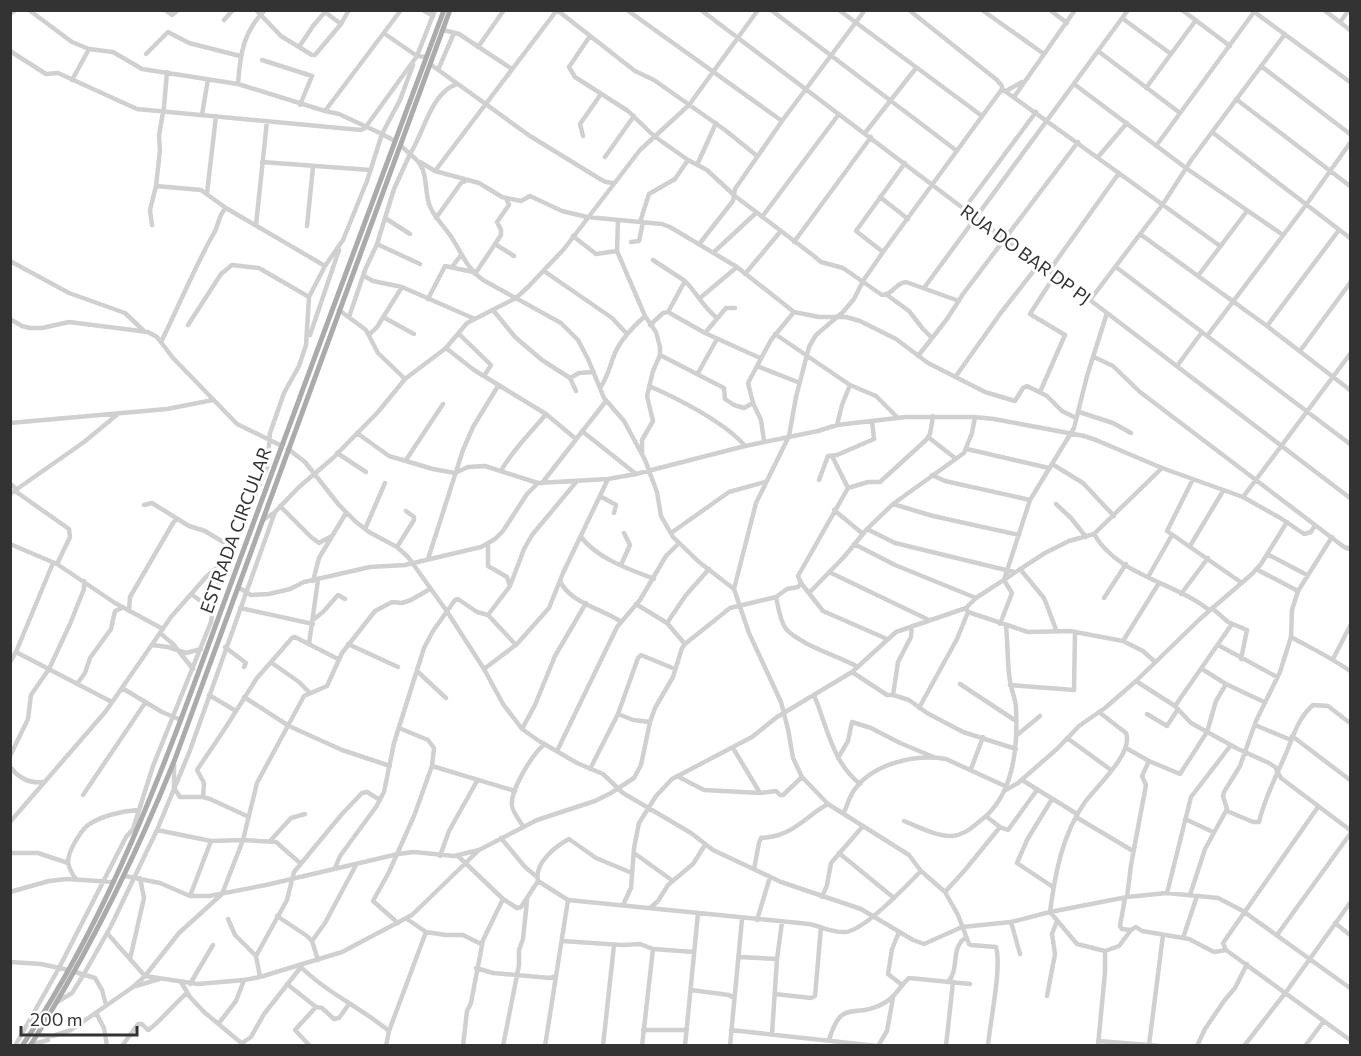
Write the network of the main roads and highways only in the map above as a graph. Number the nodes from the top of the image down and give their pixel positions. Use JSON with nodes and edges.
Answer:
{"nodes":[{"id":1,"x":444,"y":10,"type":"edge"},
{"id":2,"x":450,"y":10,"type":"edge"},
{"id":3,"x":30,"y":1045,"type":"edge"},
{"id":4,"x":22,"y":1046,"type":"edge"}],
"edges":[{"from":1,"to":4,"type":"main road","name":"ESTRADA CIRCULAR"},
{"from":2,"to":3,"type":"main road","name":"ESTRADA CIRCULAR"}]}
